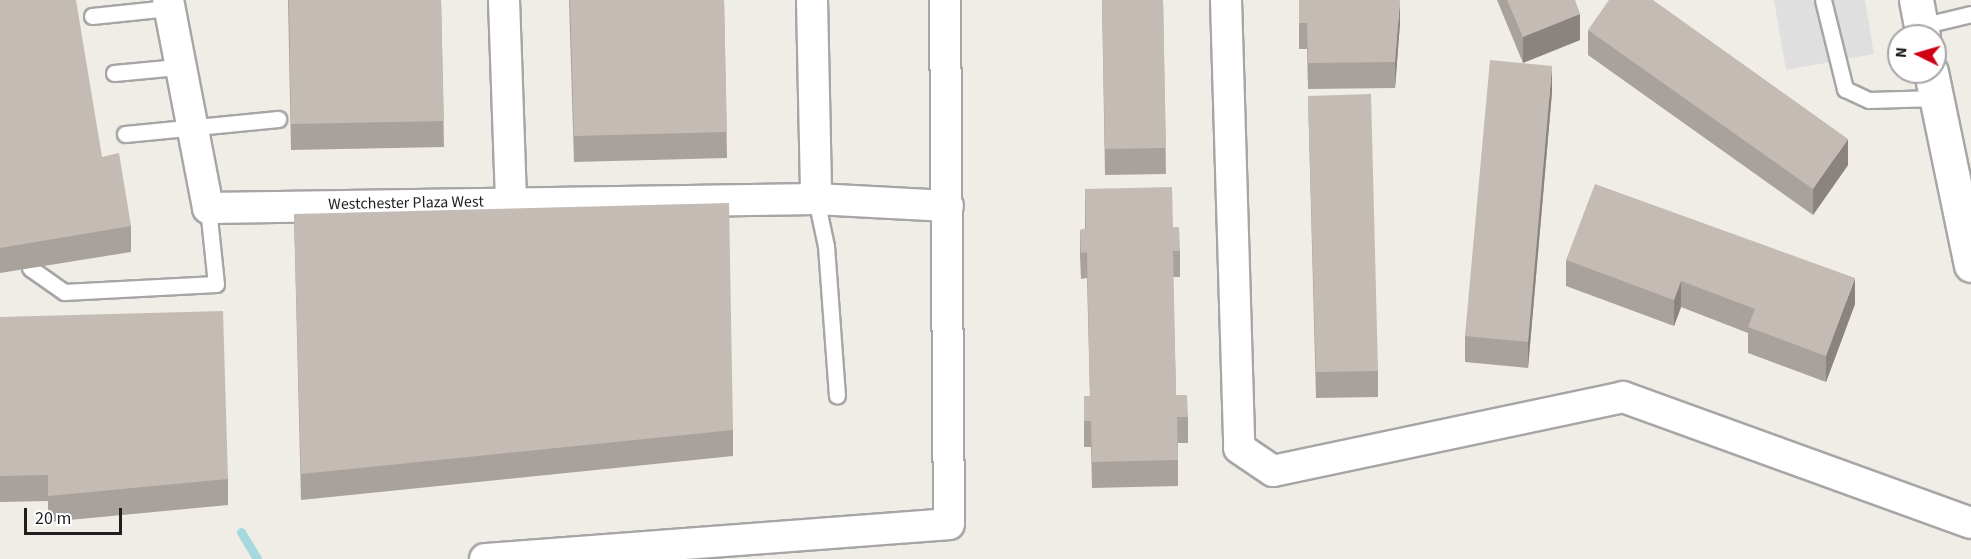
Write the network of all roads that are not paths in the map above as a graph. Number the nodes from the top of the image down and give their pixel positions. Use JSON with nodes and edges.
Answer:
{"nodes":[{"id":1,"x":504,"y":0,"type":"edge"},
{"id":2,"x":812,"y":0,"type":"edge"},
{"id":3,"x":945,"y":0,"type":"edge"},
{"id":4,"x":1226,"y":0,"type":"edge"},
{"id":5,"x":1823,"y":0,"type":"edge"},
{"id":6,"x":169,"y":4,"type":"edge"},
{"id":7,"x":1971,"y":14,"type":"edge"},
{"id":8,"x":92,"y":16,"type":"dead end"},
{"id":9,"x":1920,"y":20,"type":"edge"},
{"id":10,"x":178,"y":67,"type":"junction"},
{"id":11,"x":114,"y":73,"type":"dead end"},
{"id":12,"x":1933,"y":85,"type":"edge"},
{"id":13,"x":278,"y":119,"type":"dead end"},
{"id":14,"x":190,"y":128,"type":"junction"},
{"id":15,"x":125,"y":134,"type":"dead end"},
{"id":16,"x":816,"y":199,"type":"junction"},
{"id":17,"x":511,"y":200,"type":"junction"},
{"id":18,"x":948,"y":206,"type":"junction"},
{"id":19,"x":208,"y":208,"type":"junction"},
{"id":20,"x":1971,"y":265,"type":"edge"},
{"id":21,"x":30,"y":268,"type":"edge"},
{"id":22,"x":837,"y":396,"type":"dead end"},
{"id":23,"x":1971,"y":523,"type":"edge"},
{"id":24,"x":485,"y":559,"type":"edge"}],
"edges":[{"from":1,"to":17,"type":"street"},
{"from":2,"to":16,"type":"street"},
{"from":3,"to":18,"type":"street"},
{"from":4,"to":23,"type":"street"},
{"from":5,"to":12,"type":"lane"},
{"from":6,"to":8,"type":"lane"},
{"from":6,"to":10,"type":"street"},
{"from":7,"to":9,"type":"lane"},
{"from":10,"to":11,"type":"lane"},
{"from":10,"to":14,"type":"street"},
{"from":12,"to":20,"type":"street"},
{"from":13,"to":14,"type":"lane"},
{"from":14,"to":15,"type":"lane"},
{"from":14,"to":19,"type":"street"},
{"from":16,"to":17,"type":"street","name":"Westchester Plaza West"},
{"from":16,"to":18,"type":"street","name":"Westchester Plaza West"},
{"from":16,"to":22,"type":"lane"},
{"from":17,"to":19,"type":"street","name":"Westchester Plaza West"},
{"from":18,"to":24,"type":"street"},
{"from":19,"to":21,"type":"lane"}]}
